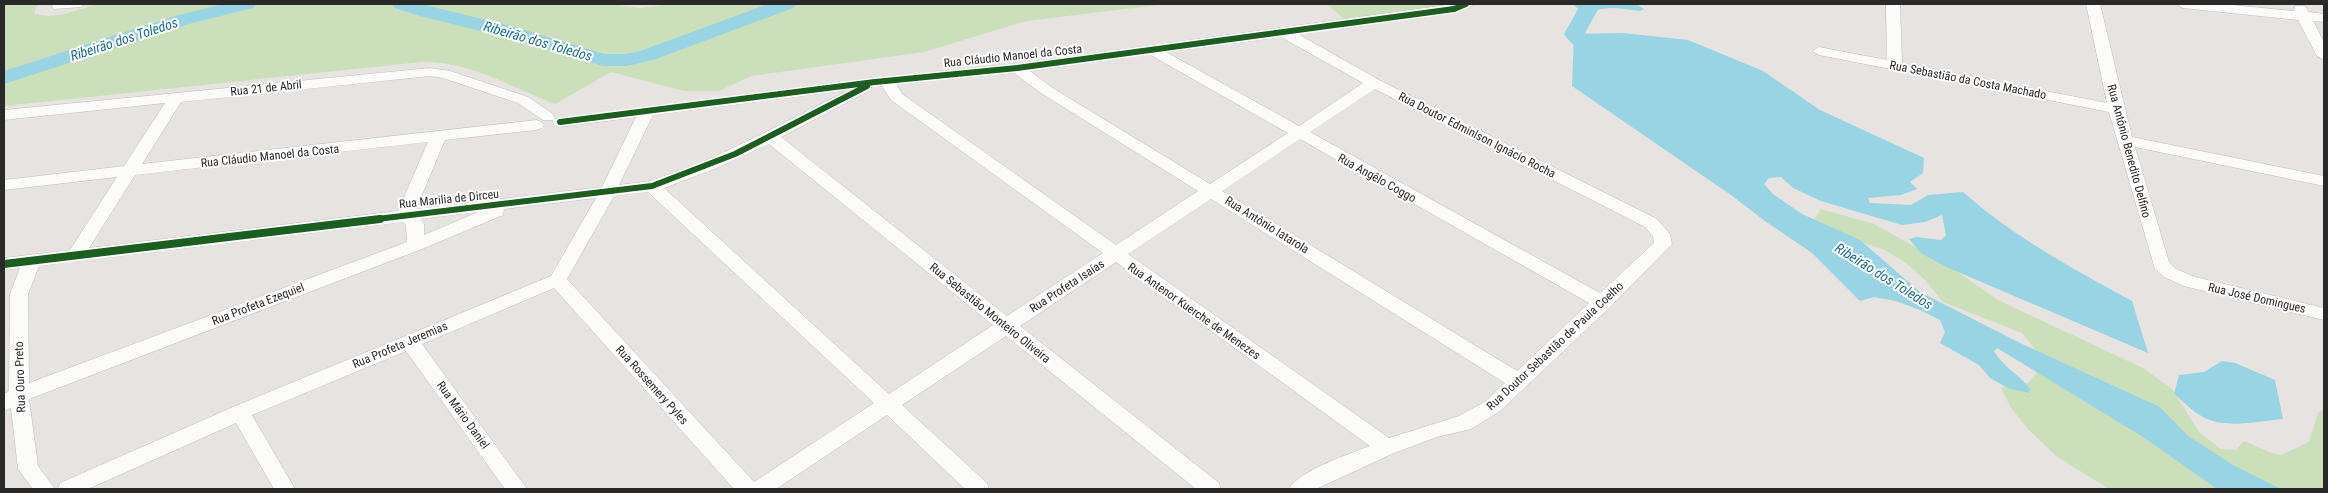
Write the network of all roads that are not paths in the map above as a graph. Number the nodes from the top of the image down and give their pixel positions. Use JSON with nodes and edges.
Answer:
{"nodes":[{"id":1,"x":76,"y":4,"type":"edge"},
{"id":2,"x":1466,"y":4,"type":"edge"},
{"id":3,"x":1893,"y":4,"type":"edge"},
{"id":4,"x":2093,"y":4,"type":"edge"},
{"id":5,"x":2183,"y":4,"type":"edge"},
{"id":6,"x":2256,"y":4,"type":"edge"},
{"id":7,"x":59,"y":6,"type":"dead end"},
{"id":8,"x":2302,"y":12,"type":"junction"},
{"id":9,"x":2324,"y":12,"type":"edge"},
{"id":10,"x":2324,"y":18,"type":"edge"},
{"id":11,"x":1283,"y":32,"type":"junction"},
{"id":12,"x":1152,"y":50,"type":"junction"},
{"id":13,"x":1819,"y":51,"type":"dead end"},
{"id":14,"x":2324,"y":56,"type":"edge"},
{"id":15,"x":1895,"y":66,"type":"junction"},
{"id":16,"x":1017,"y":68,"type":"junction"},
{"id":17,"x":881,"y":81,"type":"junction"},
{"id":18,"x":1374,"y":83,"type":"junction"},
{"id":19,"x":796,"y":92,"type":"junction"},
{"id":20,"x":176,"y":98,"type":"junction"},
{"id":21,"x":2116,"y":109,"type":"junction"},
{"id":22,"x":647,"y":112,"type":"junction"},
{"id":23,"x":813,"y":114,"type":"junction"},
{"id":24,"x":4,"y":115,"type":"edge"},
{"id":25,"x":546,"y":122,"type":"junction"},
{"id":26,"x":1297,"y":134,"type":"junction"},
{"id":27,"x":769,"y":136,"type":"junction"},
{"id":28,"x":438,"y":137,"type":"junction"},
{"id":29,"x":2124,"y":140,"type":"junction"},
{"id":30,"x":130,"y":171,"type":"junction"},
{"id":31,"x":2324,"y":181,"type":"edge"},
{"id":32,"x":4,"y":185,"type":"edge"},
{"id":33,"x":652,"y":186,"type":"junction"},
{"id":34,"x":608,"y":191,"type":"junction"},
{"id":35,"x":1211,"y":191,"type":"junction"},
{"id":36,"x":512,"y":204,"type":"joint"},
{"id":37,"x":480,"y":212,"type":"junction"},
{"id":38,"x":405,"y":214,"type":"junction"},
{"id":39,"x":1662,"y":244,"type":"joint"},
{"id":40,"x":416,"y":245,"type":"junction"},
{"id":41,"x":76,"y":254,"type":"junction"},
{"id":42,"x":1114,"y":255,"type":"junction"},
{"id":43,"x":32,"y":260,"type":"junction"},
{"id":44,"x":4,"y":264,"type":"edge"},
{"id":45,"x":558,"y":280,"type":"junction"},
{"id":46,"x":2190,"y":282,"type":"joint"},
{"id":47,"x":11,"y":298,"type":"edge"},
{"id":48,"x":1603,"y":303,"type":"junction"},
{"id":49,"x":2324,"y":314,"type":"edge"},
{"id":50,"x":1006,"y":326,"type":"junction"},
{"id":51,"x":409,"y":341,"type":"junction"},
{"id":52,"x":1518,"y":381,"type":"junction"},
{"id":53,"x":11,"y":399,"type":"edge"},
{"id":54,"x":888,"y":404,"type":"junction"},
{"id":55,"x":240,"y":412,"type":"junction"},
{"id":56,"x":1387,"y":447,"type":"junction"},
{"id":57,"x":44,"y":489,"type":"edge"},
{"id":58,"x":68,"y":489,"type":"edge"},
{"id":59,"x":285,"y":489,"type":"edge"},
{"id":60,"x":517,"y":489,"type":"edge"},
{"id":61,"x":748,"y":489,"type":"edge"},
{"id":62,"x":760,"y":489,"type":"edge"},
{"id":63,"x":979,"y":489,"type":"edge"},
{"id":64,"x":1211,"y":489,"type":"edge"},
{"id":65,"x":1300,"y":489,"type":"edge"}],
"edges":[{"from":1,"to":7,"type":"street"},
{"from":2,"to":11,"type":"street","name":"Rua Cláudio Manoel da Costa"},
{"from":3,"to":15,"type":"street"},
{"from":4,"to":21,"type":"street","name":"Rua Antônio Benedito Delfino"},
{"from":5,"to":8,"type":"street"},
{"from":6,"to":8,"type":"street"},
{"from":8,"to":9,"type":"street"},
{"from":8,"to":10,"type":"street"},
{"from":8,"to":14,"type":"street"},
{"from":11,"to":12,"type":"street","name":"Rua Cláudio Manoel da Costa"},
{"from":11,"to":18,"type":"street","name":"Rua Doutor Edminlson Ignácio Rocha"},
{"from":12,"to":16,"type":"street","name":"Rua Cláudio Manoel da Costa"},
{"from":12,"to":26,"type":"street","name":"Rua Angêlo Coggo"},
{"from":13,"to":15,"type":"street","name":"Rua Sebastião da Costa Machado"},
{"from":15,"to":21,"type":"street","name":"Rua Sebastião da Costa Machado"},
{"from":16,"to":17,"type":"street","name":"Rua Cláudio Manoel da Costa"},
{"from":16,"to":35,"type":"street","name":"Rua Antônio Iatarola"},
{"from":17,"to":19,"type":"street","name":"Rua Cláudio Manoel da Costa"},
{"from":17,"to":23,"type":"street","name":"Rua Marilia de Dirceu"},
{"from":17,"to":42,"type":"street","name":"Rua Antenor Kuerche de Menezes"},
{"from":18,"to":26,"type":"street","name":"Rua Profeta Isaías"},
{"from":18,"to":39,"type":"street","name":"Rua Doutor Edminlson Ignácio Rocha"},
{"from":19,"to":22,"type":"street","name":"Rua Cláudio Manoel da Costa"},
{"from":19,"to":23,"type":"street"},
{"from":20,"to":24,"type":"street","name":"Rua 21 de Abril"},
{"from":20,"to":25,"type":"street","name":"Rua 21 de Abril"},
{"from":20,"to":30,"type":"street"},
{"from":21,"to":29,"type":"street","name":"Rua Antônio Benedito Delfino"},
{"from":22,"to":25,"type":"street","name":"Rua Cláudio Manoel da Costa"},
{"from":22,"to":34,"type":"street"},
{"from":23,"to":27,"type":"street","name":"Rua Marilia de Dirceu"},
{"from":25,"to":28,"type":"street","name":"Rua Cláudio Manoel da Costa"},
{"from":26,"to":35,"type":"street","name":"Rua Profeta Isaías"},
{"from":26,"to":48,"type":"street","name":"Rua Angêlo Coggo"},
{"from":27,"to":33,"type":"street","name":"Rua Marilia de Dirceu"},
{"from":27,"to":50,"type":"street","name":"Rua Sebastião Monteiro Oliveira"},
{"from":28,"to":30,"type":"street","name":"Rua Cláudio Manoel da Costa"},
{"from":28,"to":38,"type":"street"},
{"from":29,"to":31,"type":"street"},
{"from":29,"to":46,"type":"street","name":"Rua Antônio Benedito Delfino"},
{"from":30,"to":32,"type":"street","name":"Rua Cláudio Manoel da Costa"},
{"from":30,"to":41,"type":"street"},
{"from":33,"to":34,"type":"street","name":"Rua Marilia de Dirceu"},
{"from":33,"to":54,"type":"street"},
{"from":34,"to":36,"type":"street","name":"Rua Marilia de Dirceu"},
{"from":34,"to":45,"type":"street"},
{"from":35,"to":42,"type":"street","name":"Rua Profeta Isaías"},
{"from":35,"to":52,"type":"street","name":"Rua Antônio Iatarola"},
{"from":36,"to":37,"type":"street","name":"Rua Profeta Ezequiel"},
{"from":37,"to":38,"type":"street","name":"Rua Marilia de Dirceu"},
{"from":37,"to":40,"type":"street","name":"Rua Profeta Ezequiel"},
{"from":38,"to":40,"type":"street"},
{"from":38,"to":41,"type":"street","name":"Rua Marilia de Dirceu"},
{"from":39,"to":48,"type":"street","name":"Rua Doutor Sebastião de Paula Coelho"},
{"from":40,"to":53,"type":"street","name":"Rua Profeta Ezequiel"},
{"from":41,"to":43,"type":"street","name":"Rua Marilia de Dirceu"},
{"from":42,"to":50,"type":"street","name":"Rua Profeta Isaías"},
{"from":42,"to":56,"type":"street","name":"Rua Antenor Kuerche de Menezes"},
{"from":43,"to":44,"type":"street","name":"Rua Marilia de Dirceu"},
{"from":43,"to":47,"type":"street","name":"Rua Ouro Preto"},
{"from":45,"to":51,"type":"street","name":"Rua Profeta Jeremias"},
{"from":45,"to":61,"type":"street","name":"Rua Rossemery Pyles"},
{"from":46,"to":49,"type":"street","name":"Rua José Domingues"},
{"from":47,"to":53,"type":"street","name":"Rua Ouro Preto"},
{"from":48,"to":52,"type":"street","name":"Rua Doutor Sebastião de Paula Coelho"},
{"from":50,"to":54,"type":"street","name":"Rua Profeta Isaías"},
{"from":50,"to":64,"type":"street","name":"Rua Sebastião Monteiro Oliveira"},
{"from":51,"to":55,"type":"street","name":"Rua Profeta Jeremias"},
{"from":51,"to":60,"type":"street","name":"Rua Mário Daniel"},
{"from":52,"to":56,"type":"street","name":"Rua Doutor Sebastião de Paula Coelho"},
{"from":53,"to":57,"type":"street","name":"Rua Ouro Preto"},
{"from":54,"to":62,"type":"street","name":"Rua Profeta Isaías"},
{"from":54,"to":63,"type":"street"},
{"from":55,"to":58,"type":"street","name":"Rua Profeta Jeremias"},
{"from":55,"to":59,"type":"street"},
{"from":56,"to":65,"type":"street","name":"Rua Doutor Sebastião de Paula Coelho"}]}
